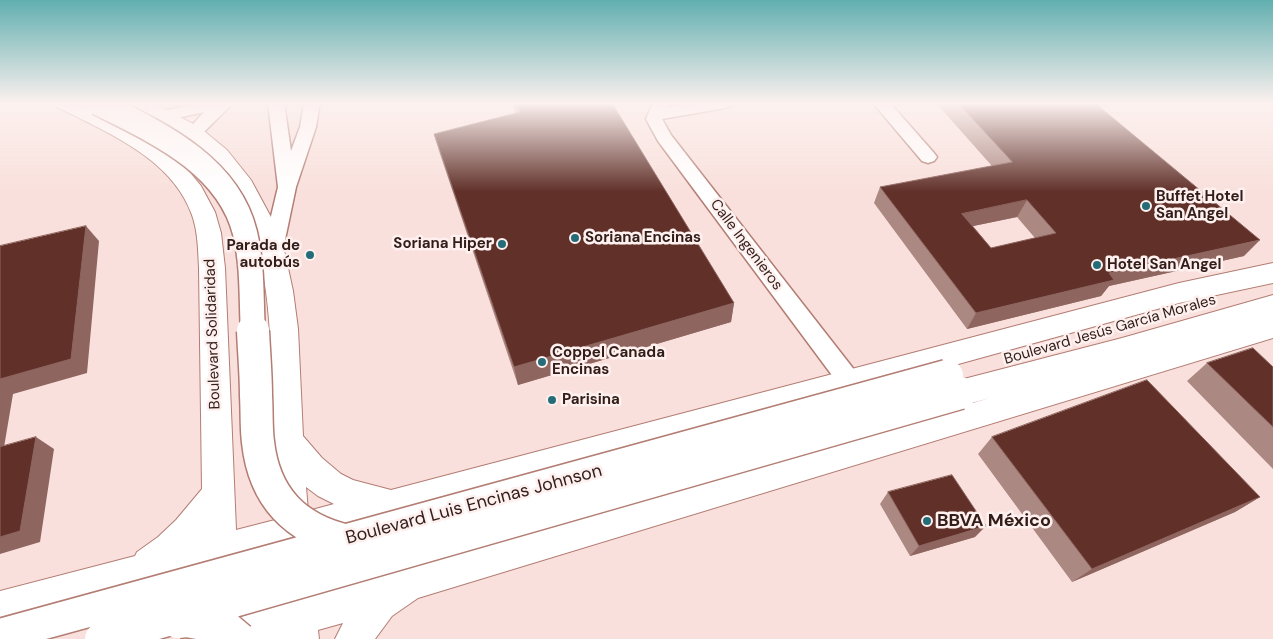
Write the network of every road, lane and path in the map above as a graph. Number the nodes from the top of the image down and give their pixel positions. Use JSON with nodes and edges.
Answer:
{"nodes":[{"id":1,"x":119,"y":133,"type":"edge"},
{"id":2,"x":154,"y":133,"type":"edge"},
{"id":3,"x":193,"y":133,"type":"edge"},
{"id":4,"x":280,"y":133,"type":"edge"},
{"id":5,"x":306,"y":133,"type":"edge"},
{"id":6,"x":661,"y":133,"type":"edge"},
{"id":7,"x":907,"y":133,"type":"edge"},
{"id":8,"x":928,"y":157,"type":"dead end"},
{"id":9,"x":287,"y":187,"type":"junction"},
{"id":10,"x":272,"y":254,"type":"junction"},
{"id":11,"x":1273,"y":273,"type":"edge"},
{"id":12,"x":1273,"y":284,"type":"edge"},
{"id":13,"x":1273,"y":306,"type":"edge"},
{"id":14,"x":1273,"y":327,"type":"edge"},
{"id":15,"x":283,"y":330,"type":"junction"},
{"id":16,"x":214,"y":350,"type":"junction"},
{"id":17,"x":851,"y":383,"type":"junction"},
{"id":18,"x":954,"y":384,"type":"junction"},
{"id":19,"x":288,"y":441,"type":"junction"},
{"id":20,"x":218,"y":492,"type":"junction"},
{"id":21,"x":394,"y":505,"type":"junction"},
{"id":22,"x":535,"y":516,"type":"junction"},
{"id":23,"x":293,"y":530,"type":"junction"},
{"id":24,"x":220,"y":550,"type":"junction"},
{"id":25,"x":129,"y":575,"type":"junction"},
{"id":26,"x":395,"y":589,"type":"junction"},
{"id":27,"x":0,"y":608,"type":"edge"},
{"id":28,"x":299,"y":628,"type":"edge"},
{"id":29,"x":0,"y":635,"type":"edge"},
{"id":30,"x":37,"y":639,"type":"edge"},
{"id":31,"x":101,"y":639,"type":"edge"},
{"id":32,"x":221,"y":639,"type":"edge"},
{"id":33,"x":225,"y":639,"type":"edge"},
{"id":34,"x":240,"y":639,"type":"edge"},
{"id":35,"x":354,"y":639,"type":"edge"}],
"edges":[{"from":1,"to":16,"type":"main road","name":"Boulevard Solidaridad"},
{"from":2,"to":22,"type":"main road","bridge":true},
{"from":3,"to":10,"type":"main road"},
{"from":4,"to":9,"type":"street"},
{"from":5,"to":9,"type":"street"},
{"from":6,"to":17,"type":"street","name":"Calle Ingenieros"},
{"from":7,"to":8,"type":"street"},
{"from":9,"to":10,"type":"street"},
{"from":10,"to":15,"type":"main road"},
{"from":11,"to":17,"type":"main road"},
{"from":12,"to":18,"type":"main road","name":"Boulevard Jesús García Morales"},
{"from":13,"to":18,"type":"main road","name":"Boulevard Jesús García Morales"},
{"from":14,"to":26,"type":"main road"},
{"from":15,"to":16,"type":"main road"},
{"from":15,"to":19,"type":"main road"},
{"from":16,"to":20,"type":"main road","name":"Boulevard Solidaridad"},
{"from":17,"to":21,"type":"main road"},
{"from":18,"to":22,"type":"main road","name":"Boulevard Luis Encinas Johnson","bridge":true},
{"from":18,"to":29,"type":"main road","name":"Boulevard Luis Encinas Johnson","bridge":true},
{"from":19,"to":21,"type":"main road"},
{"from":19,"to":23,"type":"main road"},
{"from":20,"to":24,"type":"main road","name":"Boulevard Solidaridad"},
{"from":20,"to":25,"type":"main road"},
{"from":21,"to":23,"type":"main road"},
{"from":22,"to":31,"type":"main road","name":"Boulevard Luis Encinas Johnson","bridge":true},
{"from":23,"to":24,"type":"main road"},
{"from":23,"to":28,"type":"main road"},
{"from":24,"to":25,"type":"main road"},
{"from":24,"to":32,"type":"main road","name":"Boulevard Solidaridad"},
{"from":25,"to":27,"type":"main road"},
{"from":26,"to":28,"type":"main road"},
{"from":26,"to":35,"type":"main road"},
{"from":28,"to":33,"type":"main road"},
{"from":30,"to":34,"type":"main road","bridge":true}]}
